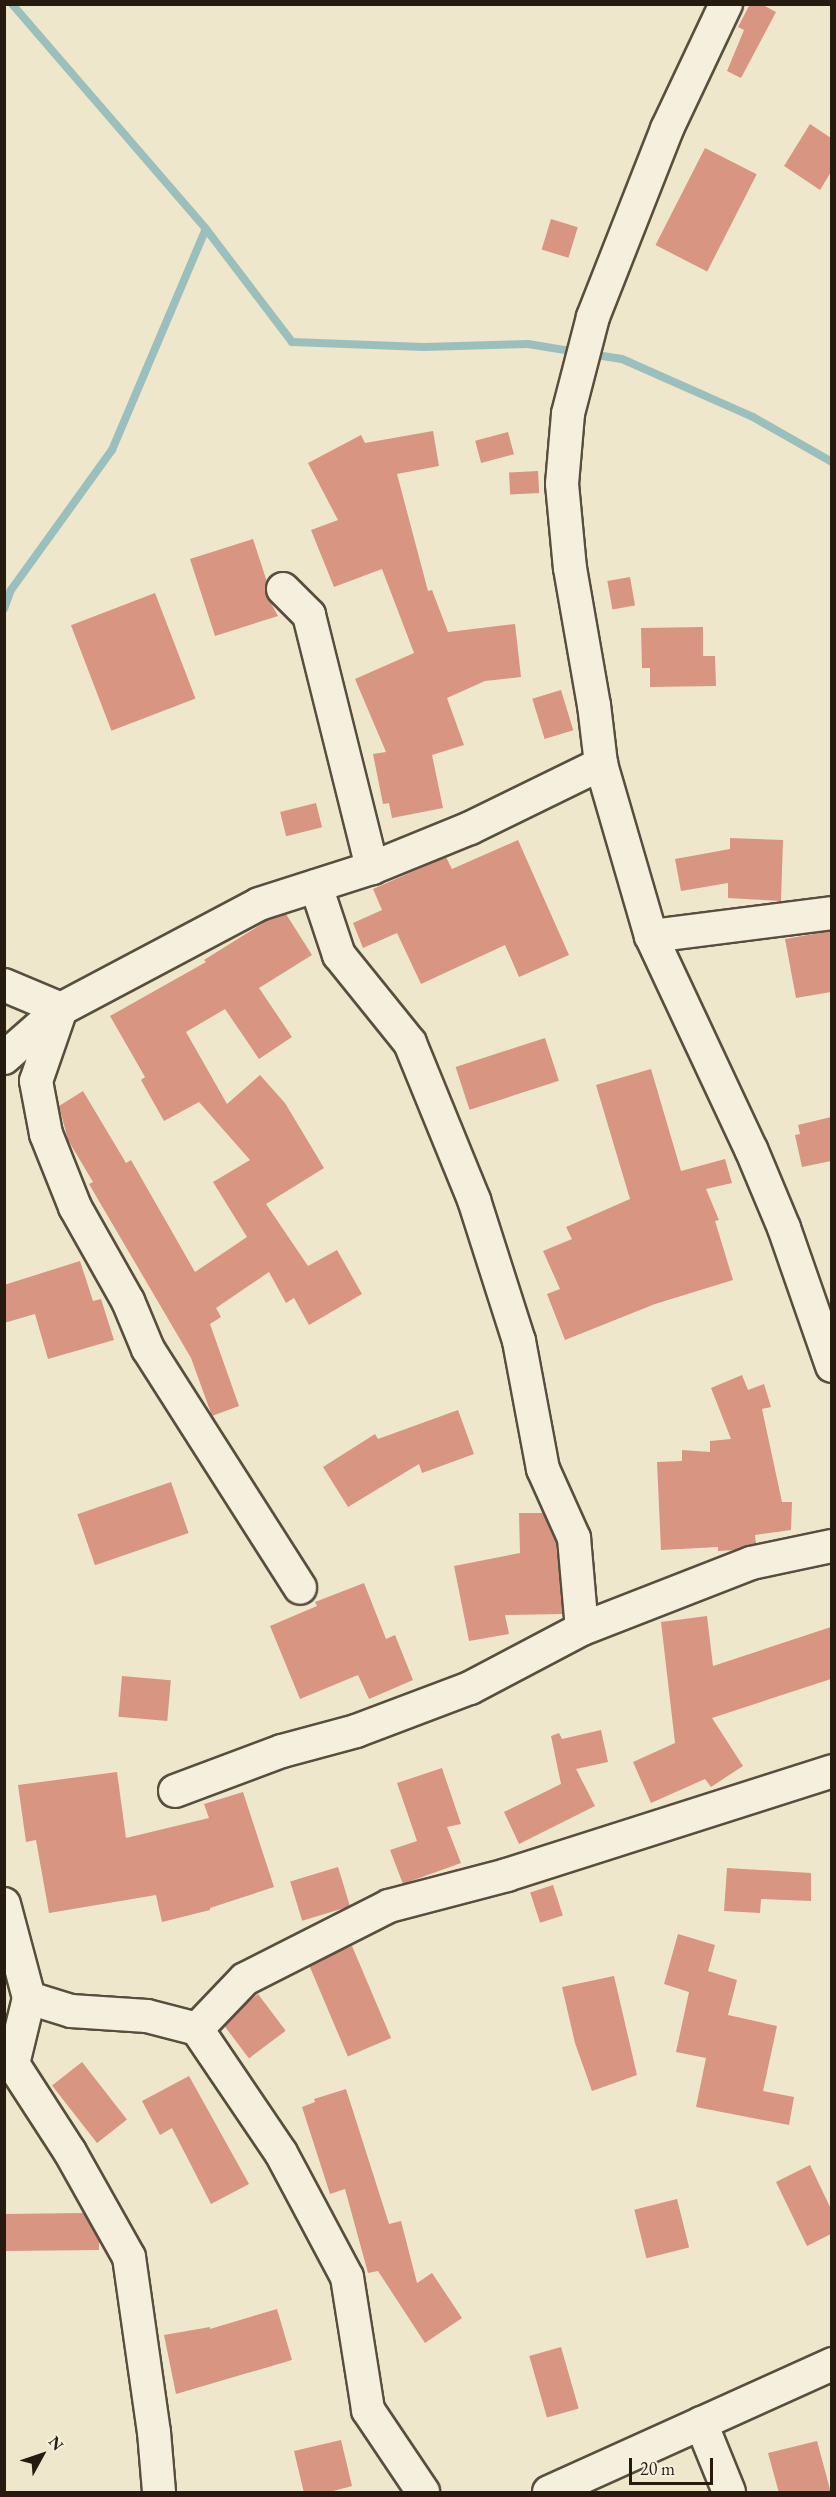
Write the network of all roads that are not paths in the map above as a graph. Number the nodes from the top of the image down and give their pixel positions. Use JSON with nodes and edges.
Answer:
{"nodes":[{"id":1,"x":726,"y":4,"type":"edge"},
{"id":2,"x":283,"y":589,"type":"dead end"},
{"id":3,"x":601,"y":764,"type":"junction"},
{"id":4,"x":372,"y":868,"type":"junction"},
{"id":5,"x":316,"y":886,"type":"junction"},
{"id":6,"x":831,"y":913,"type":"edge"},
{"id":7,"x":651,"y":936,"type":"junction"},
{"id":8,"x":4,"y":985,"type":"edge"},
{"id":9,"x":61,"y":1009,"type":"junction"},
{"id":10,"x":4,"y":1058,"type":"edge"},
{"id":11,"x":831,"y":1366,"type":"edge"},
{"id":12,"x":831,"y":1546,"type":"edge"},
{"id":13,"x":300,"y":1588,"type":"dead end"},
{"id":14,"x":582,"y":1629,"type":"junction"},
{"id":15,"x":831,"y":1771,"type":"edge"},
{"id":16,"x":175,"y":1791,"type":"dead end"},
{"id":17,"x":4,"y":1904,"type":"edge"},
{"id":18,"x":29,"y":1998,"type":"junction"},
{"id":19,"x":197,"y":2030,"type":"junction"},
{"id":20,"x":831,"y":2364,"type":"edge"},
{"id":21,"x":701,"y":2423,"type":"junction"},
{"id":22,"x":159,"y":2493,"type":"edge"},
{"id":23,"x":423,"y":2493,"type":"edge"},
{"id":24,"x":549,"y":2493,"type":"edge"},
{"id":25,"x":729,"y":2493,"type":"edge"}],
"edges":[{"from":1,"to":3,"type":"street"},
{"from":2,"to":4,"type":"street"},
{"from":3,"to":4,"type":"street"},
{"from":3,"to":7,"type":"street"},
{"from":4,"to":5,"type":"street"},
{"from":5,"to":9,"type":"street"},
{"from":5,"to":14,"type":"street"},
{"from":6,"to":7,"type":"street"},
{"from":7,"to":11,"type":"street"},
{"from":8,"to":9,"type":"street"},
{"from":9,"to":10,"type":"street"},
{"from":9,"to":13,"type":"street"},
{"from":12,"to":14,"type":"street"},
{"from":14,"to":16,"type":"street"},
{"from":15,"to":19,"type":"street"},
{"from":17,"to":18,"type":"street"},
{"from":18,"to":19,"type":"street"},
{"from":18,"to":22,"type":"street"},
{"from":19,"to":23,"type":"street"},
{"from":20,"to":21,"type":"street"},
{"from":21,"to":24,"type":"street"},
{"from":21,"to":25,"type":"street"}]}
